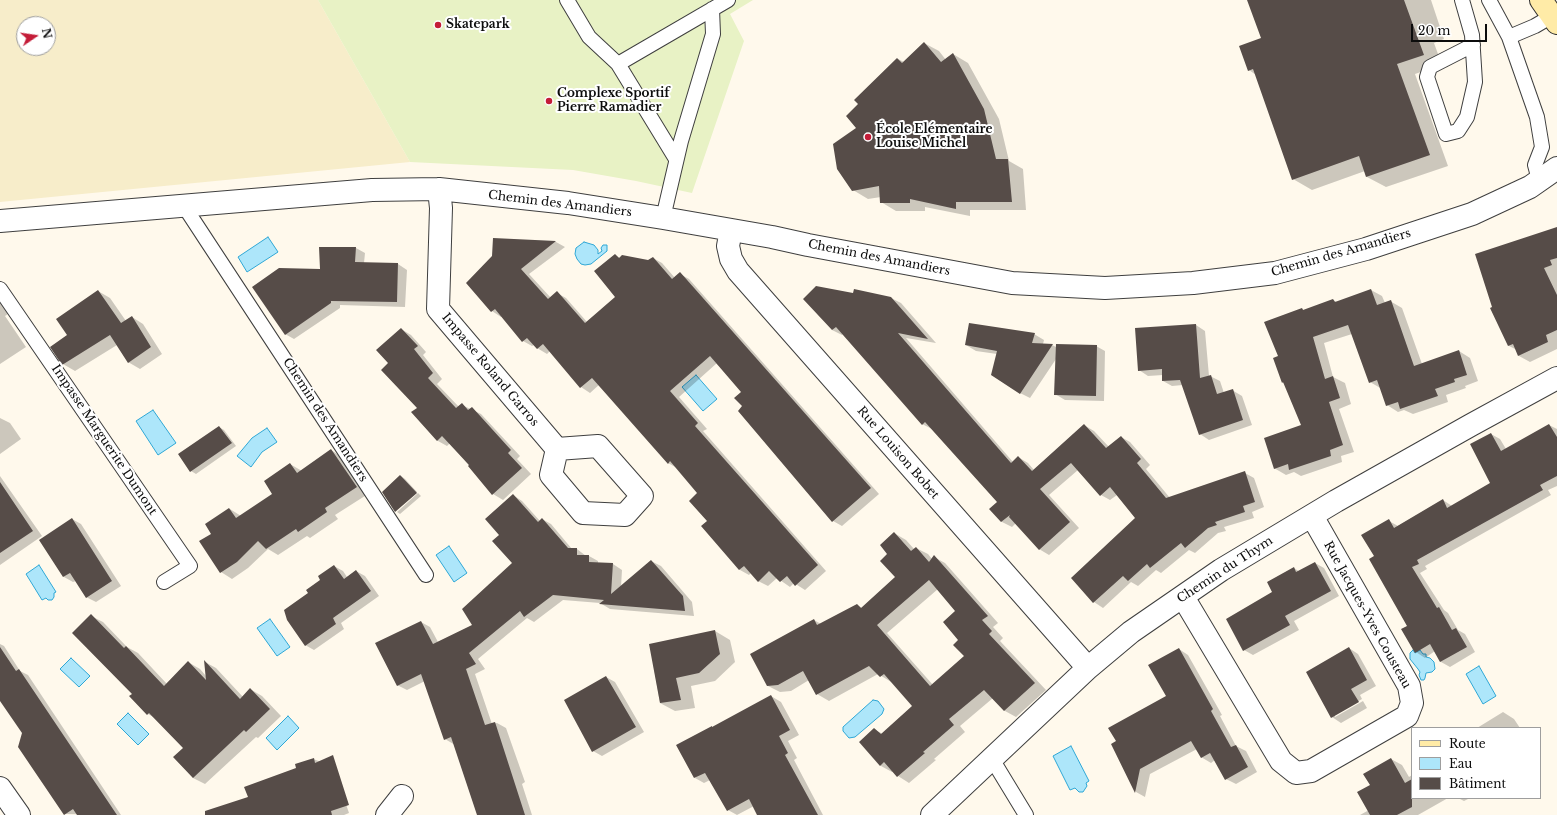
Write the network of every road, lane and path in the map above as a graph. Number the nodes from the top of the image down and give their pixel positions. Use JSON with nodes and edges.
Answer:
{"nodes":[{"id":1,"x":567,"y":0,"type":"edge"},
{"id":2,"x":728,"y":0,"type":"edge"},
{"id":3,"x":1462,"y":0,"type":"edge"},
{"id":4,"x":1489,"y":0,"type":"edge"},
{"id":5,"x":712,"y":9,"type":"junction"},
{"id":6,"x":1550,"y":13,"type":"edge"},
{"id":7,"x":1509,"y":37,"type":"junction"},
{"id":8,"x":1473,"y":44,"type":"junction"},
{"id":9,"x":618,"y":64,"type":"junction"},
{"id":10,"x":676,"y":159,"type":"junction"},
{"id":11,"x":1557,"y":168,"type":"edge"},
{"id":12,"x":1539,"y":180,"type":"junction"},
{"id":13,"x":439,"y":190,"type":"junction"},
{"id":14,"x":184,"y":206,"type":"junction"},
{"id":15,"x":663,"y":218,"type":"junction"},
{"id":16,"x":0,"y":221,"type":"edge"},
{"id":17,"x":732,"y":230,"type":"junction"},
{"id":18,"x":0,"y":289,"type":"edge"},
{"id":19,"x":1557,"y":378,"type":"edge"},
{"id":20,"x":557,"y":449,"type":"dead end"},
{"id":21,"x":1312,"y":516,"type":"junction"},
{"id":22,"x":426,"y":574,"type":"dead end"},
{"id":23,"x":164,"y":582,"type":"dead end"},
{"id":24,"x":1183,"y":597,"type":"junction"},
{"id":25,"x":1088,"y":668,"type":"junction"},
{"id":26,"x":992,"y":759,"type":"junction"},
{"id":27,"x":0,"y":788,"type":"edge"},
{"id":28,"x":402,"y":796,"type":"dead end"},
{"id":29,"x":19,"y":815,"type":"edge"},
{"id":30,"x":387,"y":815,"type":"edge"},
{"id":31,"x":932,"y":815,"type":"edge"},
{"id":32,"x":1026,"y":815,"type":"edge"}],
"edges":[{"from":1,"to":9,"type":"lane"},
{"from":2,"to":5,"type":"lane"},
{"from":3,"to":8,"type":"lane"},
{"from":4,"to":7,"type":"lane"},
{"from":5,"to":9,"type":"lane"},
{"from":5,"to":10,"type":"lane"},
{"from":6,"to":7,"type":"lane"},
{"from":7,"to":12,"type":"lane"},
{"from":8,"to":8,"type":"lane"},
{"from":9,"to":10,"type":"lane"},
{"from":10,"to":15,"type":"lane"},
{"from":11,"to":12,"type":"street","name":"Chemin des Amandiers"},
{"from":12,"to":17,"type":"street","name":"Chemin des Amandiers"},
{"from":13,"to":14,"type":"street","name":"Chemin des Amandiers"},
{"from":13,"to":15,"type":"street","name":"Chemin des Amandiers"},
{"from":13,"to":20,"type":"street","name":"Impasse Roland Garros"},
{"from":14,"to":16,"type":"street","name":"Chemin des Amandiers"},
{"from":14,"to":22,"type":"lane","name":"Chemin des Amandiers"},
{"from":15,"to":17,"type":"street","name":"Chemin des Amandiers"},
{"from":17,"to":25,"type":"street","name":"Rue Louison Bobet"},
{"from":18,"to":23,"type":"lane","name":"Impasse Marguerite Dumont"},
{"from":19,"to":21,"type":"street","name":"Chemin du Thym"},
{"from":21,"to":24,"type":"street","name":"Chemin du Thym"},
{"from":21,"to":24,"type":"street","name":"Rue Jacques-Yves Cousteau"},
{"from":24,"to":25,"type":"street","name":"Chemin du Thym"},
{"from":25,"to":26,"type":"street","name":"Chemin du Thym"},
{"from":26,"to":31,"type":"street","name":"Chemin du Thym"},
{"from":26,"to":32,"type":"lane"},
{"from":27,"to":29,"type":"street"},
{"from":28,"to":30,"type":"street"}]}
